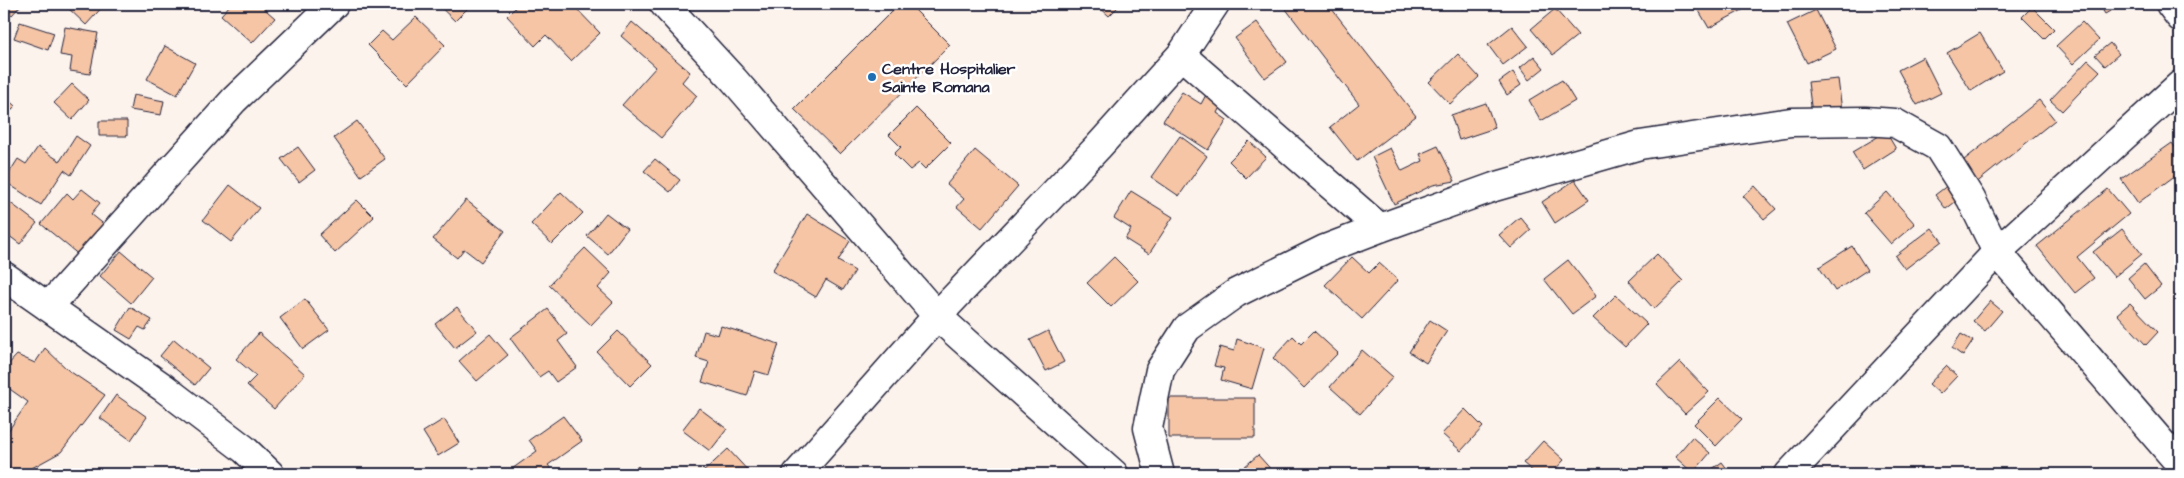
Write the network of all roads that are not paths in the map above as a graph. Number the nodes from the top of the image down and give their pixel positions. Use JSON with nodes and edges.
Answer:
{"nodes":[{"id":1,"x":334,"y":4,"type":"edge"},
{"id":2,"x":664,"y":4,"type":"edge"},
{"id":3,"x":1215,"y":4,"type":"edge"},
{"id":4,"x":2170,"y":4,"type":"edge"},
{"id":5,"x":2180,"y":17,"type":"edge"},
{"id":6,"x":1182,"y":55,"type":"junction"},
{"id":7,"x":2180,"y":85,"type":"edge"},
{"id":8,"x":1380,"y":228,"type":"junction"},
{"id":9,"x":1997,"y":252,"type":"junction"},
{"id":10,"x":4,"y":276,"type":"edge"},
{"id":11,"x":48,"y":307,"type":"junction"},
{"id":12,"x":937,"y":316,"type":"junction"},
{"id":13,"x":2180,"y":464,"type":"edge"},
{"id":14,"x":270,"y":474,"type":"edge"},
{"id":15,"x":797,"y":474,"type":"edge"},
{"id":16,"x":1114,"y":474,"type":"edge"},
{"id":17,"x":1160,"y":474,"type":"edge"},
{"id":18,"x":1789,"y":474,"type":"edge"}],
"edges":[{"from":1,"to":11,"type":"street"},
{"from":2,"to":12,"type":"street"},
{"from":3,"to":6,"type":"street"},
{"from":4,"to":5,"type":"street"},
{"from":6,"to":8,"type":"street"},
{"from":6,"to":12,"type":"street"},
{"from":7,"to":9,"type":"street"},
{"from":8,"to":9,"type":"street"},
{"from":8,"to":17,"type":"street"},
{"from":9,"to":13,"type":"street"},
{"from":9,"to":18,"type":"street"},
{"from":10,"to":11,"type":"street"},
{"from":11,"to":14,"type":"street"},
{"from":12,"to":15,"type":"street"},
{"from":12,"to":16,"type":"street"}]}
